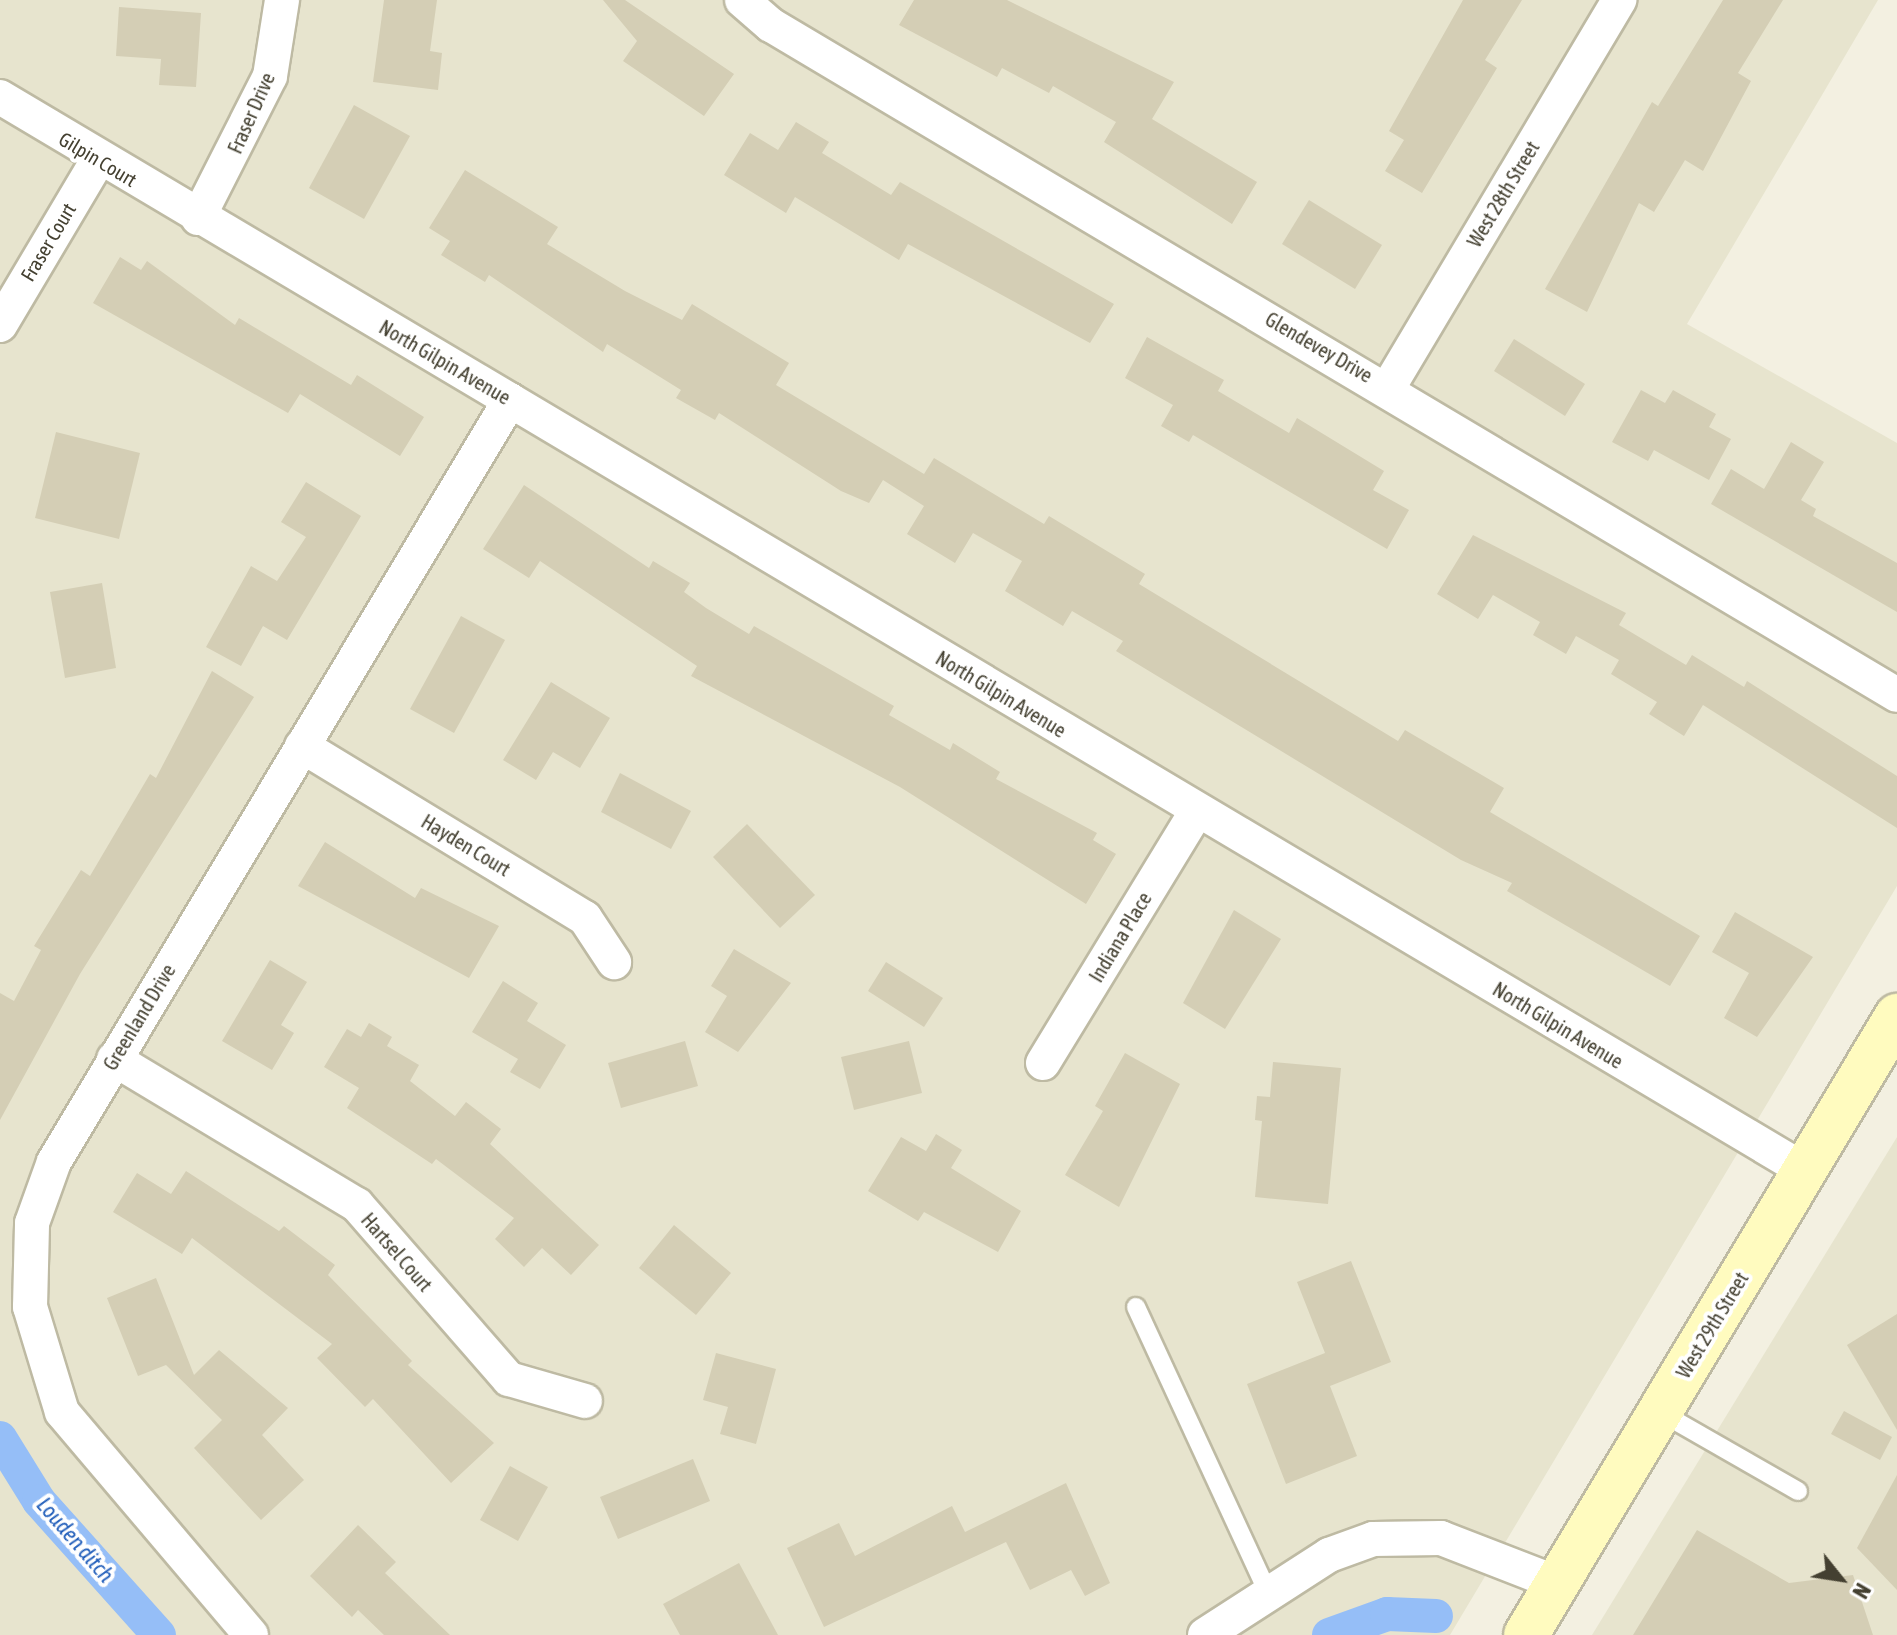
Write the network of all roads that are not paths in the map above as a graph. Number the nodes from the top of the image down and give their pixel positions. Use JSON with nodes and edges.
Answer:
{"nodes":[{"id":1,"x":282,"y":0,"type":"edge"},
{"id":2,"x":742,"y":0,"type":"edge"},
{"id":3,"x":1619,"y":0,"type":"edge"},
{"id":4,"x":0,"y":97,"type":"edge"},
{"id":5,"x":98,"y":160,"type":"junction"},
{"id":6,"x":198,"y":218,"type":"junction"},
{"id":7,"x":0,"y":325,"type":"edge"},
{"id":8,"x":1388,"y":388,"type":"junction"},
{"id":9,"x":510,"y":400,"type":"junction"},
{"id":10,"x":1897,"y":695,"type":"edge"},
{"id":11,"x":302,"y":746,"type":"junction"},
{"id":12,"x":1197,"y":811,"type":"junction"},
{"id":13,"x":614,"y":962,"type":"dead end"},
{"id":14,"x":1897,"y":1016,"type":"edge"},
{"id":15,"x":114,"y":1059,"type":"junction"},
{"id":16,"x":1043,"y":1063,"type":"dead end"},
{"id":17,"x":1804,"y":1170,"type":"junction"},
{"id":18,"x":1136,"y":1307,"type":"dead end"},
{"id":19,"x":585,"y":1401,"type":"dead end"},
{"id":20,"x":1660,"y":1412,"type":"junction"},
{"id":21,"x":1798,"y":1491,"type":"dead end"},
{"id":22,"x":1557,"y":1583,"type":"junction"},
{"id":23,"x":1270,"y":1597,"type":"junction"},
{"id":24,"x":251,"y":1635,"type":"edge"},
{"id":25,"x":1205,"y":1635,"type":"edge"},
{"id":26,"x":1526,"y":1635,"type":"edge"}],
"edges":[{"from":1,"to":6,"type":"street","name":"Fraser Drive"},
{"from":2,"to":8,"type":"street","name":"Glendevey Drive"},
{"from":3,"to":8,"type":"street","name":"West 28th Street"},
{"from":4,"to":5,"type":"street","name":"Gilpin Court"},
{"from":5,"to":6,"type":"street","name":"Gilpin Court"},
{"from":5,"to":7,"type":"street","name":"Fraser Court"},
{"from":6,"to":9,"type":"street","name":"North Gilpin Avenue"},
{"from":8,"to":10,"type":"street","name":"Glendevey Drive"},
{"from":9,"to":11,"type":"street","name":"Greenland Drive"},
{"from":9,"to":12,"type":"street","name":"North Gilpin Avenue"},
{"from":11,"to":13,"type":"street","name":"Hayden Court"},
{"from":11,"to":15,"type":"street","name":"Greenland Drive"},
{"from":12,"to":16,"type":"street","name":"Indiana Place"},
{"from":12,"to":17,"type":"street","name":"North Gilpin Avenue"},
{"from":14,"to":17,"type":"main road","name":"West 29th Street"},
{"from":15,"to":19,"type":"street","name":"Hartsel Court"},
{"from":15,"to":24,"type":"street","name":"Greenland Drive"},
{"from":17,"to":20,"type":"main road","name":"West 29th Street"},
{"from":18,"to":23,"type":"lane"},
{"from":20,"to":21,"type":"lane"},
{"from":20,"to":22,"type":"main road","name":"West 29th Street"},
{"from":22,"to":23,"type":"street"},
{"from":22,"to":26,"type":"main road","name":"West 29th Street"},
{"from":23,"to":25,"type":"street"}]}
